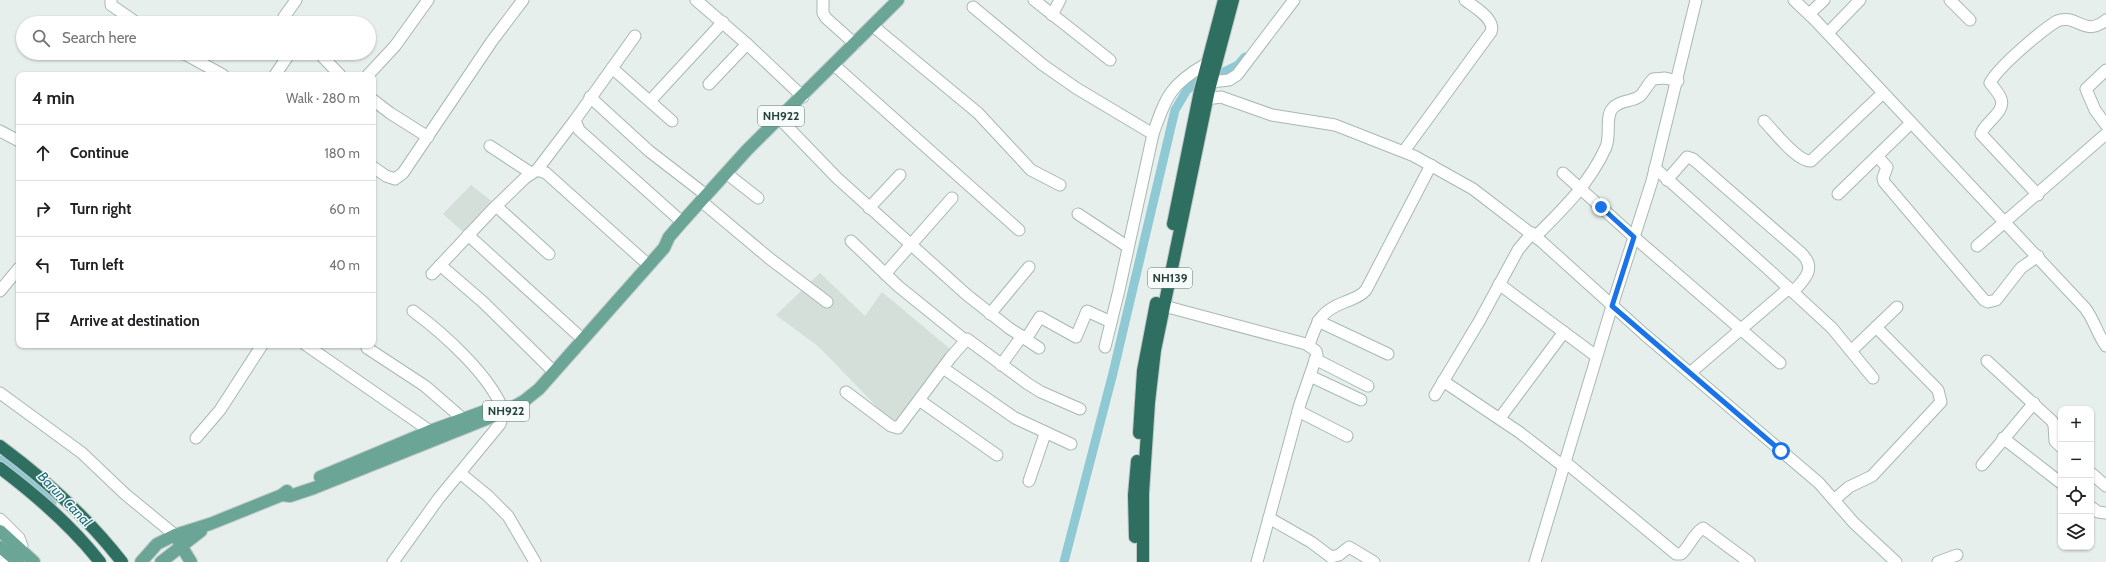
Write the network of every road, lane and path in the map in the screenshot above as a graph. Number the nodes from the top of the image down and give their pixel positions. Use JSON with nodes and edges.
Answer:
{"nodes":[{"id":1,"x":111,"y":0,"type":"edge"},
{"id":2,"x":296,"y":0,"type":"edge"},
{"id":3,"x":428,"y":0,"type":"edge"},
{"id":4,"x":523,"y":0,"type":"edge"},
{"id":5,"x":696,"y":0,"type":"edge"},
{"id":6,"x":823,"y":0,"type":"edge"},
{"id":7,"x":898,"y":0,"type":"edge"},
{"id":8,"x":1034,"y":0,"type":"edge"},
{"id":9,"x":1060,"y":0,"type":"edge"},
{"id":10,"x":1224,"y":0,"type":"edge"},
{"id":11,"x":1234,"y":0,"type":"edge"},
{"id":12,"x":1294,"y":0,"type":"edge"},
{"id":13,"x":1464,"y":0,"type":"edge"},
{"id":14,"x":1696,"y":0,"type":"edge"},
{"id":15,"x":1794,"y":0,"type":"edge"},
{"id":16,"x":1824,"y":0,"type":"edge"},
{"id":17,"x":1860,"y":0,"type":"edge"},
{"id":18,"x":1950,"y":0,"type":"edge"},
{"id":19,"x":973,"y":7,"type":"dead end"},
{"id":20,"x":1052,"y":14,"type":"junction"},
{"id":21,"x":1809,"y":14,"type":"junction"},
{"id":22,"x":127,"y":16,"type":"edge"},
{"id":23,"x":285,"y":16,"type":"edge"},
{"id":24,"x":1970,"y":20,"type":"dead end"},
{"id":25,"x":2106,"y":20,"type":"edge"},
{"id":26,"x":723,"y":22,"type":"junction"},
{"id":27,"x":873,"y":26,"type":"junction"},
{"id":28,"x":1828,"y":33,"type":"junction"},
{"id":29,"x":635,"y":36,"type":"dead end"},
{"id":30,"x":747,"y":44,"type":"junction"},
{"id":31,"x":855,"y":44,"type":"junction"},
{"id":32,"x":196,"y":60,"type":"edge"},
{"id":33,"x":285,"y":60,"type":"edge"},
{"id":34,"x":326,"y":60,"type":"edge"},
{"id":35,"x":1110,"y":60,"type":"dead end"},
{"id":36,"x":1206,"y":64,"type":"junction"},
{"id":37,"x":834,"y":65,"type":"junction"},
{"id":38,"x":612,"y":68,"type":"junction"},
{"id":39,"x":2106,"y":70,"type":"edge"},
{"id":40,"x":218,"y":72,"type":"edge"},
{"id":41,"x":277,"y":72,"type":"edge"},
{"id":42,"x":337,"y":72,"type":"edge"},
{"id":43,"x":371,"y":72,"type":"edge"},
{"id":44,"x":1678,"y":81,"type":"junction"},
{"id":45,"x":1211,"y":82,"type":"junction"},
{"id":46,"x":709,"y":84,"type":"dead end"},
{"id":47,"x":1883,"y":93,"type":"junction"},
{"id":48,"x":803,"y":96,"type":"junction"},
{"id":49,"x":590,"y":97,"type":"junction"},
{"id":50,"x":1203,"y":99,"type":"junction"},
{"id":51,"x":650,"y":101,"type":"junction"},
{"id":52,"x":376,"y":102,"type":"edge"},
{"id":53,"x":779,"y":118,"type":"junction"},
{"id":54,"x":575,"y":120,"type":"junction"},
{"id":55,"x":1764,"y":121,"type":"dead end"},
{"id":56,"x":672,"y":122,"type":"dead end"},
{"id":57,"x":1911,"y":123,"type":"junction"},
{"id":58,"x":2106,"y":125,"type":"edge"},
{"id":59,"x":0,"y":131,"type":"edge"},
{"id":60,"x":1153,"y":134,"type":"junction"},
{"id":61,"x":2106,"y":134,"type":"edge"},
{"id":62,"x":428,"y":137,"type":"junction"},
{"id":63,"x":16,"y":139,"type":"edge"},
{"id":64,"x":490,"y":146,"type":"dead end"},
{"id":65,"x":1404,"y":151,"type":"junction"},
{"id":66,"x":1877,"y":156,"type":"junction"},
{"id":67,"x":1431,"y":165,"type":"junction"},
{"id":68,"x":1655,"y":168,"type":"junction"},
{"id":69,"x":376,"y":169,"type":"edge"},
{"id":70,"x":534,"y":171,"type":"junction"},
{"id":71,"x":726,"y":173,"type":"junction"},
{"id":72,"x":1563,"y":173,"type":"dead end"},
{"id":73,"x":900,"y":175,"type":"dead end"},
{"id":74,"x":1668,"y":180,"type":"junction"},
{"id":75,"x":1060,"y":185,"type":"dead end"},
{"id":76,"x":1581,"y":188,"type":"junction"},
{"id":77,"x":1838,"y":194,"type":"dead end"},
{"id":78,"x":2038,"y":195,"type":"junction"},
{"id":79,"x":703,"y":198,"type":"junction"},
{"id":80,"x":758,"y":198,"type":"dead end"},
{"id":81,"x":952,"y":198,"type":"dead end"},
{"id":82,"x":496,"y":206,"type":"junction"},
{"id":83,"x":869,"y":208,"type":"junction"},
{"id":84,"x":1078,"y":214,"type":"dead end"},
{"id":85,"x":2005,"y":220,"type":"junction"},
{"id":86,"x":682,"y":222,"type":"junction"},
{"id":87,"x":1019,"y":230,"type":"dead end"},
{"id":88,"x":1534,"y":234,"type":"junction"},
{"id":89,"x":468,"y":235,"type":"junction"},
{"id":90,"x":669,"y":237,"type":"junction"},
{"id":91,"x":1634,"y":237,"type":"junction"},
{"id":92,"x":851,"y":241,"type":"dead end"},
{"id":93,"x":912,"y":245,"type":"junction"},
{"id":94,"x":1977,"y":246,"type":"dead end"},
{"id":95,"x":1128,"y":247,"type":"junction"},
{"id":96,"x":549,"y":254,"type":"dead end"},
{"id":97,"x":2038,"y":256,"type":"junction"},
{"id":98,"x":643,"y":260,"type":"junction"},
{"id":99,"x":440,"y":265,"type":"junction"},
{"id":100,"x":1029,"y":267,"type":"dead end"},
{"id":101,"x":16,"y":272,"type":"edge"},
{"id":102,"x":432,"y":274,"type":"dead end"},
{"id":103,"x":885,"y":274,"type":"junction"},
{"id":104,"x":1499,"y":284,"type":"junction"},
{"id":105,"x":1791,"y":290,"type":"junction"},
{"id":106,"x":0,"y":291,"type":"edge"},
{"id":107,"x":827,"y":302,"type":"dead end"},
{"id":108,"x":1164,"y":306,"type":"junction"},
{"id":109,"x":1612,"y":306,"type":"junction"},
{"id":110,"x":1897,"y":307,"type":"dead end"},
{"id":111,"x":413,"y":311,"type":"dead end"},
{"id":112,"x":990,"y":314,"type":"junction"},
{"id":113,"x":1318,"y":321,"type":"junction"},
{"id":114,"x":1111,"y":322,"type":"junction"},
{"id":115,"x":1876,"y":327,"type":"junction"},
{"id":116,"x":1741,"y":329,"type":"junction"},
{"id":117,"x":1564,"y":332,"type":"junction"},
{"id":118,"x":578,"y":335,"type":"junction"},
{"id":119,"x":1024,"y":338,"type":"junction"},
{"id":120,"x":966,"y":341,"type":"junction"},
{"id":121,"x":1309,"y":346,"type":"junction"},
{"id":122,"x":2106,"y":346,"type":"edge"},
{"id":123,"x":1104,"y":347,"type":"dead end"},
{"id":124,"x":260,"y":348,"type":"edge"},
{"id":125,"x":310,"y":348,"type":"edge"},
{"id":126,"x":367,"y":348,"type":"dead end"},
{"id":127,"x":1040,"y":348,"type":"dead end"},
{"id":128,"x":1851,"y":351,"type":"junction"},
{"id":129,"x":1388,"y":354,"type":"dead end"},
{"id":130,"x":1596,"y":356,"type":"junction"},
{"id":131,"x":1315,"y":359,"type":"junction"},
{"id":132,"x":1987,"y":361,"type":"dead end"},
{"id":133,"x":1780,"y":363,"type":"dead end"},
{"id":134,"x":1001,"y":365,"type":"junction"},
{"id":135,"x":549,"y":367,"type":"junction"},
{"id":136,"x":943,"y":368,"type":"junction"},
{"id":137,"x":1690,"y":374,"type":"junction"},
{"id":138,"x":1310,"y":376,"type":"junction"},
{"id":139,"x":1873,"y":378,"type":"dead end"},
{"id":140,"x":1443,"y":381,"type":"junction"},
{"id":141,"x":1368,"y":386,"type":"dead end"},
{"id":142,"x":846,"y":392,"type":"dead end"},
{"id":143,"x":0,"y":393,"type":"edge"},
{"id":144,"x":1434,"y":395,"type":"dead end"},
{"id":145,"x":919,"y":400,"type":"junction"},
{"id":146,"x":1361,"y":400,"type":"dead end"},
{"id":147,"x":2034,"y":403,"type":"junction"},
{"id":148,"x":502,"y":409,"type":"junction"},
{"id":149,"x":1080,"y":409,"type":"dead end"},
{"id":150,"x":1298,"y":411,"type":"junction"},
{"id":151,"x":1500,"y":418,"type":"junction"},
{"id":152,"x":463,"y":419,"type":"junction"},
{"id":153,"x":430,"y":431,"type":"junction"},
{"id":154,"x":1045,"y":434,"type":"junction"},
{"id":155,"x":1347,"y":436,"type":"dead end"},
{"id":156,"x":196,"y":438,"type":"dead end"},
{"id":157,"x":2003,"y":438,"type":"junction"},
{"id":158,"x":1071,"y":444,"type":"dead end"},
{"id":159,"x":2058,"y":444,"type":"edge"},
{"id":160,"x":0,"y":446,"type":"edge"},
{"id":161,"x":998,"y":455,"type":"dead end"},
{"id":162,"x":1564,"y":464,"type":"junction"},
{"id":163,"x":1982,"y":465,"type":"dead end"},
{"id":164,"x":0,"y":468,"type":"edge"},
{"id":165,"x":460,"y":473,"type":"junction"},
{"id":166,"x":2094,"y":476,"type":"edge"},
{"id":167,"x":2058,"y":481,"type":"edge"},
{"id":168,"x":1029,"y":482,"type":"dead end"},
{"id":169,"x":2106,"y":486,"type":"edge"},
{"id":170,"x":282,"y":495,"type":"junction"},
{"id":171,"x":1834,"y":500,"type":"junction"},
{"id":172,"x":2094,"y":509,"type":"edge"},
{"id":173,"x":2106,"y":513,"type":"edge"},
{"id":174,"x":1269,"y":518,"type":"junction"},
{"id":175,"x":0,"y":520,"type":"edge"},
{"id":176,"x":0,"y":531,"type":"edge"},
{"id":177,"x":177,"y":541,"type":"junction"},
{"id":178,"x":10,"y":553,"type":"edge"},
{"id":179,"x":1957,"y":556,"type":"dead end"},
{"id":180,"x":165,"y":558,"type":"edge"},
{"id":181,"x":34,"y":562,"type":"edge"},
{"id":182,"x":100,"y":562,"type":"edge"},
{"id":183,"x":122,"y":562,"type":"edge"},
{"id":184,"x":141,"y":562,"type":"edge"},
{"id":185,"x":190,"y":562,"type":"edge"},
{"id":186,"x":393,"y":562,"type":"edge"},
{"id":187,"x":535,"y":562,"type":"edge"},
{"id":188,"x":1136,"y":562,"type":"edge"},
{"id":189,"x":1143,"y":562,"type":"edge"},
{"id":190,"x":1257,"y":562,"type":"edge"},
{"id":191,"x":1374,"y":562,"type":"edge"},
{"id":192,"x":1535,"y":562,"type":"edge"},
{"id":193,"x":1749,"y":562,"type":"edge"},
{"id":194,"x":1896,"y":562,"type":"edge"},
{"id":195,"x":1938,"y":562,"type":"edge"}],
"edges":[{"from":1,"to":22,"type":"street"},
{"from":2,"to":23,"type":"street"},
{"from":3,"to":43,"type":"street"},
{"from":4,"to":62,"type":"street"},
{"from":5,"to":26,"type":"street"},
{"from":6,"to":31,"type":"street"},
{"from":7,"to":27,"type":"main road","number":"NH922"},
{"from":8,"to":20,"type":"street"},
{"from":9,"to":20,"type":"street"},
{"from":10,"to":36,"type":"highway","number":"NH139"},
{"from":11,"to":45,"type":"highway","number":"NH139"},
{"from":12,"to":45,"type":"street"},
{"from":13,"to":65,"type":"street"},
{"from":14,"to":44,"type":"street"},
{"from":15,"to":21,"type":"street"},
{"from":16,"to":21,"type":"street"},
{"from":17,"to":28,"type":"street"},
{"from":18,"to":24,"type":"street"},
{"from":19,"to":60,"type":"street"},
{"from":20,"to":35,"type":"street"},
{"from":21,"to":28,"type":"street"},
{"from":25,"to":78,"type":"street"},
{"from":26,"to":30,"type":"street"},
{"from":26,"to":51,"type":"street"},
{"from":27,"to":31,"type":"main road","number":"NH922"},
{"from":27,"to":75,"type":"street"},
{"from":28,"to":47,"type":"street"},
{"from":29,"to":38,"type":"street"},
{"from":30,"to":46,"type":"street"},
{"from":30,"to":48,"type":"street"},
{"from":31,"to":37,"type":"main road","number":"NH922"},
{"from":32,"to":40,"type":"street"},
{"from":33,"to":41,"type":"street"},
{"from":34,"to":42,"type":"street"},
{"from":36,"to":50,"type":"highway","number":"NH139"},
{"from":36,"to":60,"type":"street"},
{"from":37,"to":48,"type":"main road","number":"NH922"},
{"from":37,"to":87,"type":"street"},
{"from":38,"to":49,"type":"street"},
{"from":38,"to":51,"type":"street"},
{"from":39,"to":58,"type":"street"},
{"from":44,"to":68,"type":"street"},
{"from":44,"to":76,"type":"street"},
{"from":45,"to":50,"type":"highway","number":"NH139"},
{"from":47,"to":55,"type":"street"},
{"from":47,"to":57,"type":"street"},
{"from":48,"to":53,"type":"main road","number":"NH922"},
{"from":49,"to":54,"type":"street"},
{"from":49,"to":79,"type":"street"},
{"from":50,"to":65,"type":"street"},
{"from":50,"to":108,"type":"highway","number":"NH139"},
{"from":50,"to":188,"type":"highway","number":"NH139"},
{"from":51,"to":56,"type":"street"},
{"from":52,"to":62,"type":"street"},
{"from":53,"to":71,"type":"main road","number":"NH922"},
{"from":53,"to":83,"type":"street"},
{"from":54,"to":70,"type":"street"},
{"from":54,"to":86,"type":"street"},
{"from":57,"to":66,"type":"street"},
{"from":57,"to":85,"type":"street"},
{"from":59,"to":63,"type":"street"},
{"from":60,"to":95,"type":"street"},
{"from":61,"to":78,"type":"street"},
{"from":62,"to":69,"type":"street"},
{"from":64,"to":70,"type":"street"},
{"from":65,"to":67,"type":"street"},
{"from":66,"to":77,"type":"street"},
{"from":66,"to":97,"type":"street"},
{"from":67,"to":88,"type":"street"},
{"from":67,"to":113,"type":"street"},
{"from":68,"to":74,"type":"street"},
{"from":68,"to":91,"type":"street"},
{"from":70,"to":82,"type":"street"},
{"from":70,"to":98,"type":"street"},
{"from":71,"to":79,"type":"main road","number":"NH922"},
{"from":71,"to":80,"type":"street"},
{"from":72,"to":76,"type":"street"},
{"from":73,"to":83,"type":"street"},
{"from":74,"to":105,"type":"street"},
{"from":74,"to":105,"type":"street"},
{"from":76,"to":88,"type":"street"},
{"from":76,"to":91,"type":"street"},
{"from":78,"to":85,"type":"street"},
{"from":79,"to":86,"type":"main road","number":"NH922"},
{"from":79,"to":107,"type":"street"},
{"from":81,"to":93,"type":"street"},
{"from":82,"to":89,"type":"street"},
{"from":82,"to":96,"type":"street"},
{"from":83,"to":93,"type":"street"},
{"from":84,"to":95,"type":"street"},
{"from":85,"to":94,"type":"street"},
{"from":85,"to":97,"type":"street"},
{"from":86,"to":90,"type":"main road","number":"NH922"},
{"from":88,"to":104,"type":"street"},
{"from":88,"to":109,"type":"street"},
{"from":89,"to":99,"type":"street"},
{"from":89,"to":118,"type":"street"},
{"from":90,"to":98,"type":"main road"},
{"from":90,"to":148,"type":"main road","number":"NH922"},
{"from":91,"to":109,"type":"street"},
{"from":91,"to":116,"type":"street"},
{"from":92,"to":103,"type":"street"},
{"from":93,"to":103,"type":"street"},
{"from":93,"to":112,"type":"street"},
{"from":95,"to":114,"type":"street"},
{"from":97,"to":122,"type":"street"},
{"from":98,"to":118,"type":"main road"},
{"from":99,"to":102,"type":"street"},
{"from":99,"to":135,"type":"street"},
{"from":100,"to":112,"type":"street"},
{"from":101,"to":106,"type":"street"},
{"from":103,"to":120,"type":"street"},
{"from":104,"to":117,"type":"street"},
{"from":104,"to":140,"type":"street"},
{"from":105,"to":116,"type":"street"},
{"from":105,"to":128,"type":"street"},
{"from":108,"to":121,"type":"street"},
{"from":108,"to":189,"type":"highway","number":"NH139"},
{"from":109,"to":130,"type":"street"},
{"from":109,"to":137,"type":"street"},
{"from":110,"to":115,"type":"street"},
{"from":111,"to":148,"type":"street"},
{"from":112,"to":119,"type":"street"},
{"from":113,"to":121,"type":"street"},
{"from":113,"to":129,"type":"street"},
{"from":114,"to":119,"type":"street"},
{"from":114,"to":123,"type":"street"},
{"from":115,"to":128,"type":"street"},
{"from":115,"to":171,"type":"street"},
{"from":116,"to":133,"type":"street"},
{"from":116,"to":137,"type":"street"},
{"from":117,"to":130,"type":"street"},
{"from":117,"to":151,"type":"street"},
{"from":118,"to":135,"type":"main road"},
{"from":119,"to":127,"type":"street"},
{"from":119,"to":134,"type":"street"},
{"from":120,"to":134,"type":"street"},
{"from":120,"to":136,"type":"street"},
{"from":121,"to":131,"type":"street"},
{"from":124,"to":156,"type":"street"},
{"from":125,"to":153,"type":"street"},
{"from":126,"to":152,"type":"street"},
{"from":128,"to":139,"type":"street"},
{"from":130,"to":162,"type":"street"},
{"from":131,"to":138,"type":"street"},
{"from":131,"to":141,"type":"street"},
{"from":132,"to":147,"type":"street"},
{"from":134,"to":149,"type":"street"},
{"from":135,"to":148,"type":"main road"},
{"from":136,"to":145,"type":"street"},
{"from":136,"to":154,"type":"street"},
{"from":137,"to":171,"type":"street"},
{"from":138,"to":146,"type":"street"},
{"from":138,"to":150,"type":"street"},
{"from":140,"to":144,"type":"street"},
{"from":140,"to":151,"type":"street"},
{"from":142,"to":145,"type":"street"},
{"from":143,"to":177,"type":"street"},
{"from":145,"to":161,"type":"street"},
{"from":147,"to":157,"type":"street"},
{"from":147,"to":159,"type":"street"},
{"from":148,"to":152,"type":"main road"},
{"from":148,"to":165,"type":"street"},
{"from":148,"to":170,"type":"main road","number":"NH922"},
{"from":150,"to":155,"type":"street"},
{"from":150,"to":174,"type":"street"},
{"from":151,"to":162,"type":"street"},
{"from":152,"to":153,"type":"main road"},
{"from":153,"to":170,"type":"main road"},
{"from":154,"to":158,"type":"street"},
{"from":154,"to":168,"type":"street"},
{"from":157,"to":163,"type":"street"},
{"from":157,"to":167,"type":"street"},
{"from":160,"to":183,"type":"highway"},
{"from":162,"to":192,"type":"street"},
{"from":162,"to":193,"type":"street"},
{"from":164,"to":182,"type":"highway"},
{"from":165,"to":186,"type":"street"},
{"from":165,"to":187,"type":"street"},
{"from":166,"to":169,"type":"street"},
{"from":170,"to":177,"type":"main road"},
{"from":171,"to":194,"type":"street"},
{"from":172,"to":173,"type":"street"},
{"from":174,"to":190,"type":"street"},
{"from":174,"to":191,"type":"street"},
{"from":175,"to":178,"type":"street"},
{"from":176,"to":178,"type":"main road"},
{"from":177,"to":180,"type":"main road"},
{"from":177,"to":184,"type":"main road"},
{"from":177,"to":185,"type":"main road"},
{"from":178,"to":181,"type":"main road"},
{"from":179,"to":195,"type":"street"}]}
